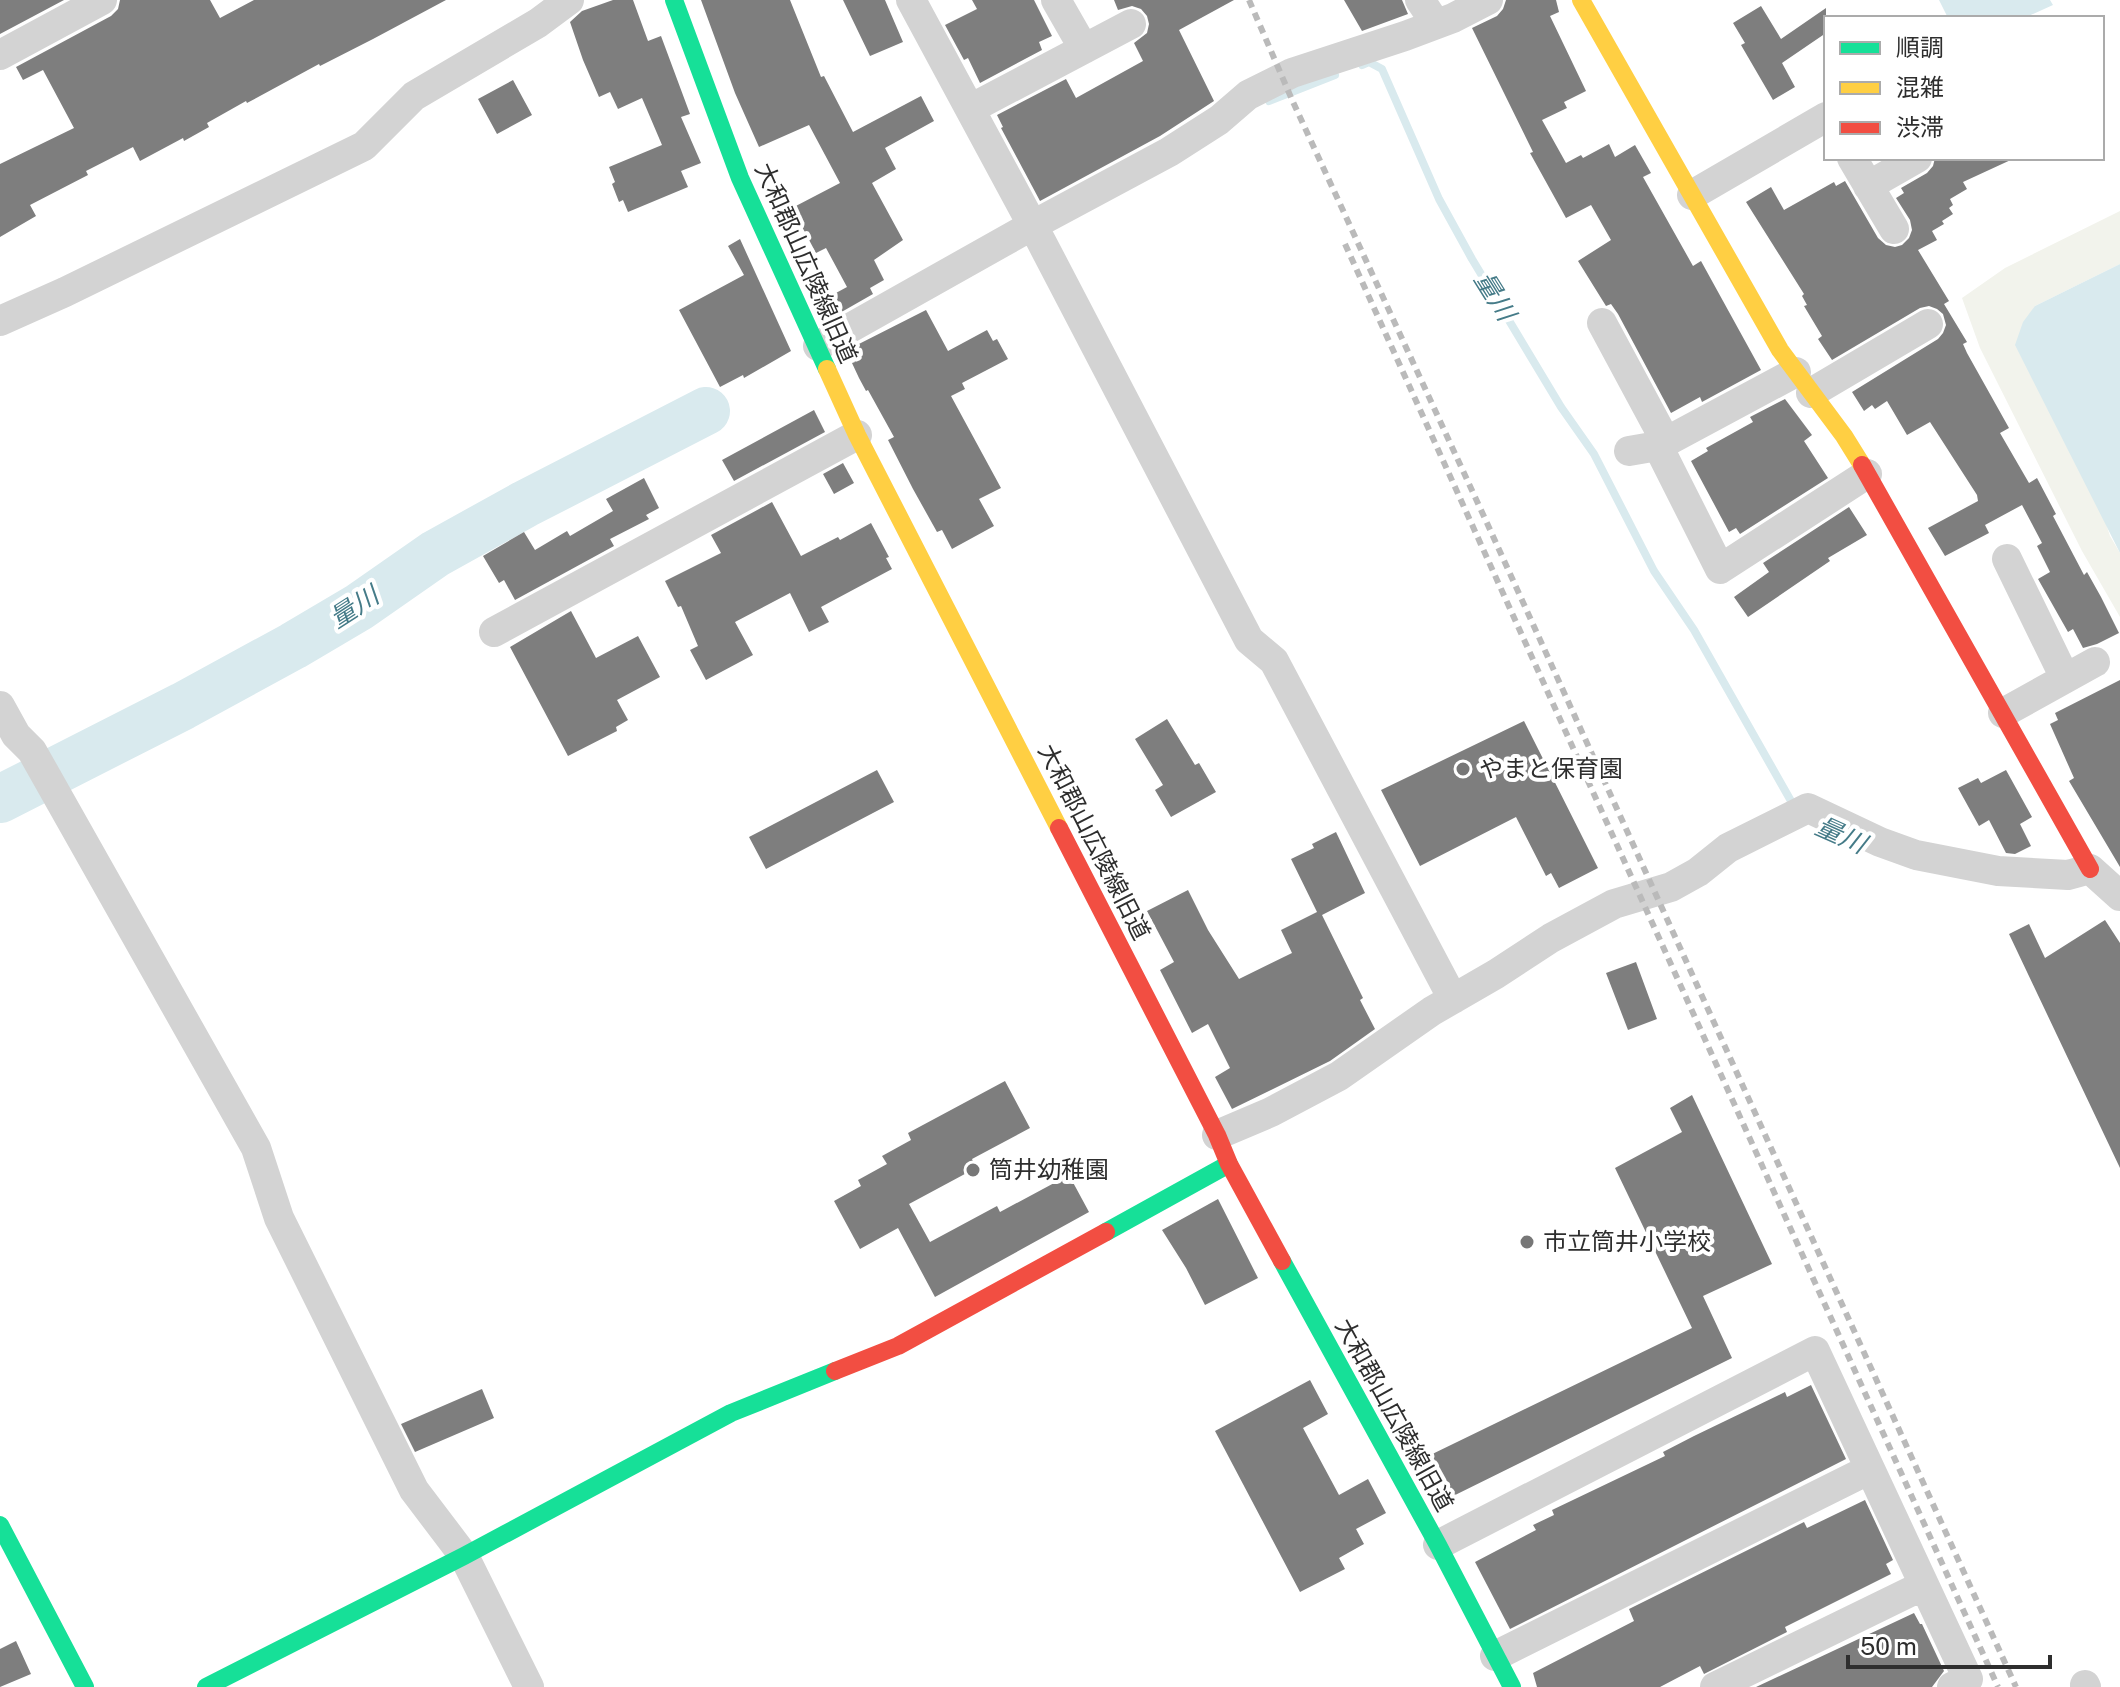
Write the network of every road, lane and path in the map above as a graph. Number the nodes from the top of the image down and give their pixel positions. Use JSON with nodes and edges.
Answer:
{"nodes":[{"id":1,"x":102,"y":0,"type":"edge"},
{"id":2,"x":569,"y":0,"type":"edge"},
{"id":3,"x":674,"y":0,"type":"edge"},
{"id":4,"x":911,"y":0,"type":"edge"},
{"id":5,"x":1056,"y":0,"type":"edge"},
{"id":6,"x":1488,"y":0,"type":"edge"},
{"id":7,"x":1581,"y":0,"type":"edge"},
{"id":8,"x":1428,"y":12,"type":"edge"},
{"id":9,"x":1131,"y":24,"type":"dead end"},
{"id":10,"x":1084,"y":49,"type":"junction"},
{"id":11,"x":0,"y":55,"type":"edge"},
{"id":12,"x":970,"y":109,"type":"junction"},
{"id":13,"x":1824,"y":118,"type":"edge"},
{"id":14,"x":1853,"y":160,"type":"edge"},
{"id":15,"x":1914,"y":160,"type":"edge"},
{"id":16,"x":1868,"y":186,"type":"junction"},
{"id":17,"x":1692,"y":195,"type":"junction"},
{"id":18,"x":1894,"y":229,"type":"dead end"},
{"id":19,"x":1037,"y":232,"type":"junction"},
{"id":20,"x":0,"y":321,"type":"edge"},
{"id":21,"x":1602,"y":323,"type":"dead end"},
{"id":22,"x":1928,"y":324,"type":"dead end"},
{"id":23,"x":818,"y":346,"type":"junction"},
{"id":24,"x":1804,"y":382,"type":"junction"},
{"id":25,"x":857,"y":435,"type":"junction"},
{"id":26,"x":1651,"y":446,"type":"junction"},
{"id":27,"x":1867,"y":474,"type":"junction"},
{"id":28,"x":2007,"y":559,"type":"dead end"},
{"id":29,"x":494,"y":632,"type":"dead end"},
{"id":30,"x":2095,"y":662,"type":"dead end"},
{"id":31,"x":2065,"y":678,"type":"junction"},
{"id":32,"x":0,"y":706,"type":"edge"},
{"id":33,"x":2003,"y":713,"type":"junction"},
{"id":34,"x":2090,"y":869,"type":"junction"},
{"id":35,"x":2120,"y":896,"type":"edge"},
{"id":36,"x":1453,"y":999,"type":"junction"},
{"id":37,"x":1217,"y":1135,"type":"junction"},
{"id":38,"x":1229,"y":1164,"type":"junction"},
{"id":39,"x":1870,"y":1469,"type":"junction"},
{"id":40,"x":0,"y":1525,"type":"edge"},
{"id":41,"x":1438,"y":1545,"type":"junction"},
{"id":42,"x":464,"y":1556,"type":"junction"},
{"id":43,"x":1924,"y":1585,"type":"junction"},
{"id":44,"x":1495,"y":1656,"type":"junction"},
{"id":45,"x":85,"y":1687,"type":"edge"},
{"id":46,"x":206,"y":1687,"type":"edge"},
{"id":47,"x":529,"y":1687,"type":"edge"},
{"id":48,"x":1512,"y":1687,"type":"edge"},
{"id":49,"x":1715,"y":1687,"type":"edge"},
{"id":50,"x":1952,"y":1687,"type":"edge"}],
"edges":[{"from":1,"to":11,"type":"street"},
{"from":2,"to":20,"type":"street"},
{"from":3,"to":23,"type":"street","name":"大和郡山広陵線旧道"},
{"from":4,"to":12,"type":"street"},
{"from":5,"to":10,"type":"street"},
{"from":6,"to":8,"type":"street"},
{"from":7,"to":17,"type":"street"},
{"from":8,"to":19,"type":"street"},
{"from":9,"to":10,"type":"street"},
{"from":10,"to":12,"type":"street"},
{"from":12,"to":19,"type":"street"},
{"from":13,"to":17,"type":"street"},
{"from":14,"to":16,"type":"street"},
{"from":15,"to":16,"type":"street"},
{"from":16,"to":18,"type":"street"},
{"from":17,"to":24,"type":"street"},
{"from":19,"to":23,"type":"street"},
{"from":19,"to":36,"type":"street"},
{"from":21,"to":26,"type":"street"},
{"from":22,"to":24,"type":"street"},
{"from":23,"to":25,"type":"street","name":"大和郡山広陵線旧道"},
{"from":24,"to":26,"type":"street"},
{"from":24,"to":27,"type":"street"},
{"from":25,"to":29,"type":"street"},
{"from":25,"to":37,"type":"street","name":"大和郡山広陵線旧道"},
{"from":26,"to":27,"type":"street"},
{"from":27,"to":33,"type":"street"},
{"from":28,"to":31,"type":"street"},
{"from":30,"to":31,"type":"street"},
{"from":31,"to":33,"type":"street"},
{"from":32,"to":42,"type":"street"},
{"from":33,"to":34,"type":"street"},
{"from":34,"to":35,"type":"street"},
{"from":34,"to":36,"type":"street"},
{"from":36,"to":37,"type":"street"},
{"from":37,"to":38,"type":"street","name":"大和郡山広陵線旧道"},
{"from":38,"to":41,"type":"street","name":"大和郡山広陵線旧道"},
{"from":38,"to":42,"type":"street"},
{"from":39,"to":41,"type":"street"},
{"from":39,"to":43,"type":"street"},
{"from":39,"to":44,"type":"street"},
{"from":40,"to":45,"type":"street"},
{"from":41,"to":44,"type":"street","name":"大和郡山広陵線旧道"},
{"from":42,"to":46,"type":"street"},
{"from":42,"to":47,"type":"street"},
{"from":43,"to":49,"type":"street"},
{"from":43,"to":50,"type":"street"},
{"from":44,"to":48,"type":"street","name":"大和郡山広陵線旧道"}]}
